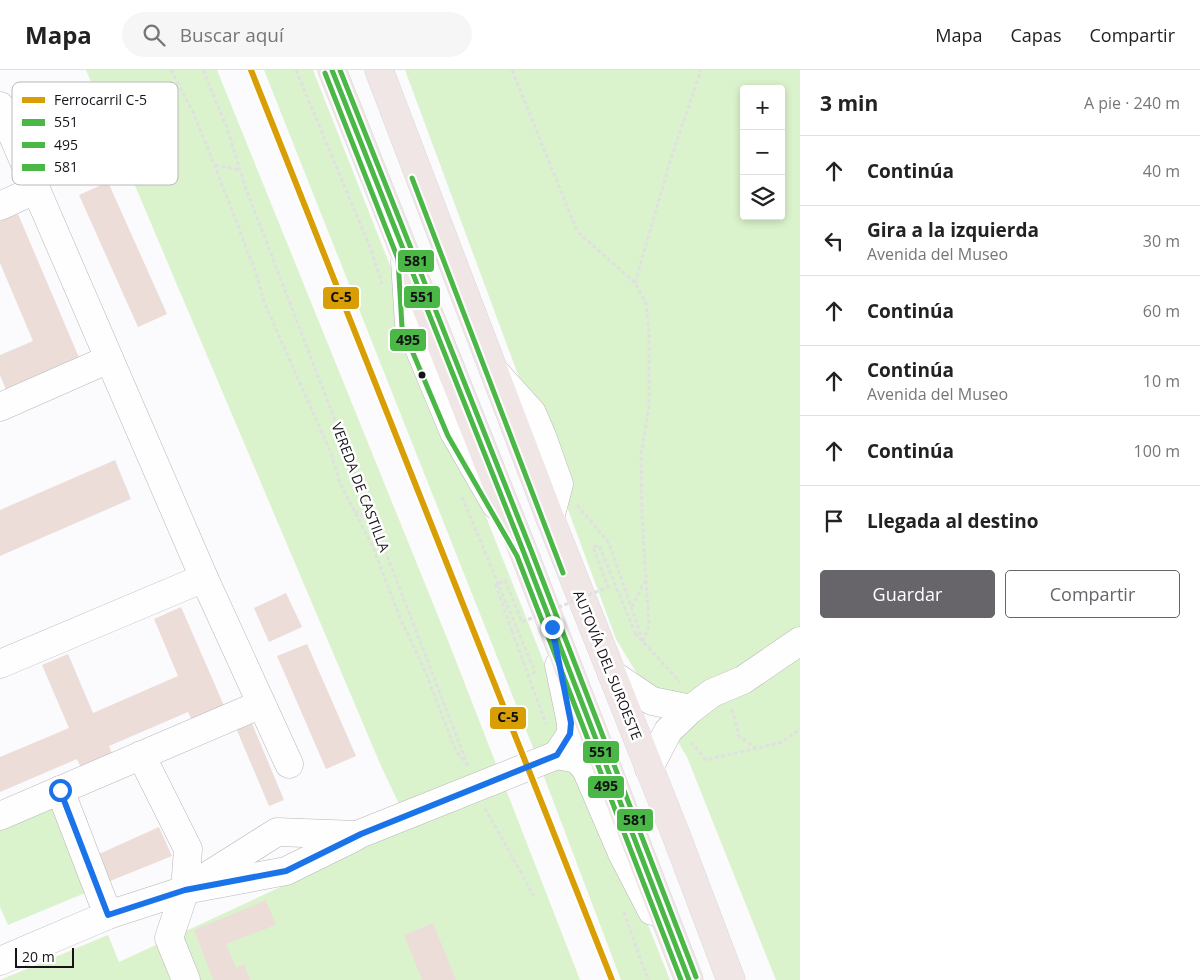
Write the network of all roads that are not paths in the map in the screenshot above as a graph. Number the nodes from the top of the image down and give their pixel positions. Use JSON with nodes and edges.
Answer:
{"nodes":[{"id":1,"x":332,"y":70,"type":"edge"},
{"id":2,"x":379,"y":70,"type":"edge"},
{"id":3,"x":0,"y":106,"type":"edge"},
{"id":4,"x":12,"y":135,"type":"edge"},
{"id":5,"x":33,"y":185,"type":"edge"},
{"id":6,"x":35,"y":190,"type":"junction"},
{"id":7,"x":0,"y":206,"type":"edge"},
{"id":8,"x":109,"y":359,"type":"junction"},
{"id":9,"x":0,"y":407,"type":"edge"},
{"id":10,"x":204,"y":578,"type":"junction"},
{"id":11,"x":552,"y":627,"type":"junction"},
{"id":12,"x":800,"y":641,"type":"edge"},
{"id":13,"x":0,"y":664,"type":"edge"},
{"id":14,"x":612,"y":674,"type":"junction"},
{"id":15,"x":261,"y":704,"type":"junction"},
{"id":16,"x":690,"y":709,"type":"junction"},
{"id":17,"x":141,"y":755,"type":"junction"},
{"id":18,"x":557,"y":755,"type":"junction"},
{"id":19,"x":289,"y":764,"type":"dead end"},
{"id":20,"x":649,"y":768,"type":"junction"},
{"id":21,"x":60,"y":790,"type":"junction"},
{"id":22,"x":0,"y":816,"type":"edge"},
{"id":23,"x":361,"y":834,"type":"junction"},
{"id":24,"x":676,"y":835,"type":"junction"},
{"id":25,"x":185,"y":890,"type":"junction"},
{"id":26,"x":108,"y":915,"type":"junction"},
{"id":27,"x":0,"y":960,"type":"edge"},
{"id":28,"x":186,"y":980,"type":"edge"},
{"id":29,"x":689,"y":980,"type":"edge"},
{"id":30,"x":731,"y":980,"type":"edge"},
{"id":31,"x":750,"y":980,"type":"edge"}],
"edges":[{"from":1,"to":11,"type":"highway"},
{"from":2,"to":14,"type":"highway","name":"AUTOVÍA DEL SUROESTE"},
{"from":3,"to":4,"type":"street"},
{"from":5,"to":6,"type":"street"},
{"from":6,"to":7,"type":"street"},
{"from":6,"to":8,"type":"street"},
{"from":8,"to":9,"type":"street"},
{"from":8,"to":10,"type":"street"},
{"from":10,"to":13,"type":"street"},
{"from":10,"to":15,"type":"street"},
{"from":11,"to":18,"type":"street"},
{"from":11,"to":29,"type":"highway"},
{"from":12,"to":16,"type":"street"},
{"from":14,"to":16,"type":"street"},
{"from":14,"to":20,"type":"highway","name":"AUTOVÍA DEL SUROESTE"},
{"from":15,"to":17,"type":"street"},
{"from":15,"to":19,"type":"street"},
{"from":16,"to":20,"type":"street"},
{"from":17,"to":21,"type":"street"},
{"from":17,"to":25,"type":"street"},
{"from":18,"to":23,"type":"street"},
{"from":18,"to":29,"type":"street"},
{"from":20,"to":24,"type":"highway","name":"AUTOVÍA DEL SUROESTE"},
{"from":21,"to":22,"type":"street"},
{"from":21,"to":26,"type":"street"},
{"from":23,"to":25,"type":"street"},
{"from":23,"to":25,"type":"street"},
{"from":24,"to":30,"type":"highway","name":"AUTOVÍA DEL SUROESTE"},
{"from":24,"to":31,"type":"highway"},
{"from":25,"to":26,"type":"street"},
{"from":25,"to":28,"type":"street"},
{"from":26,"to":27,"type":"street"}]}
